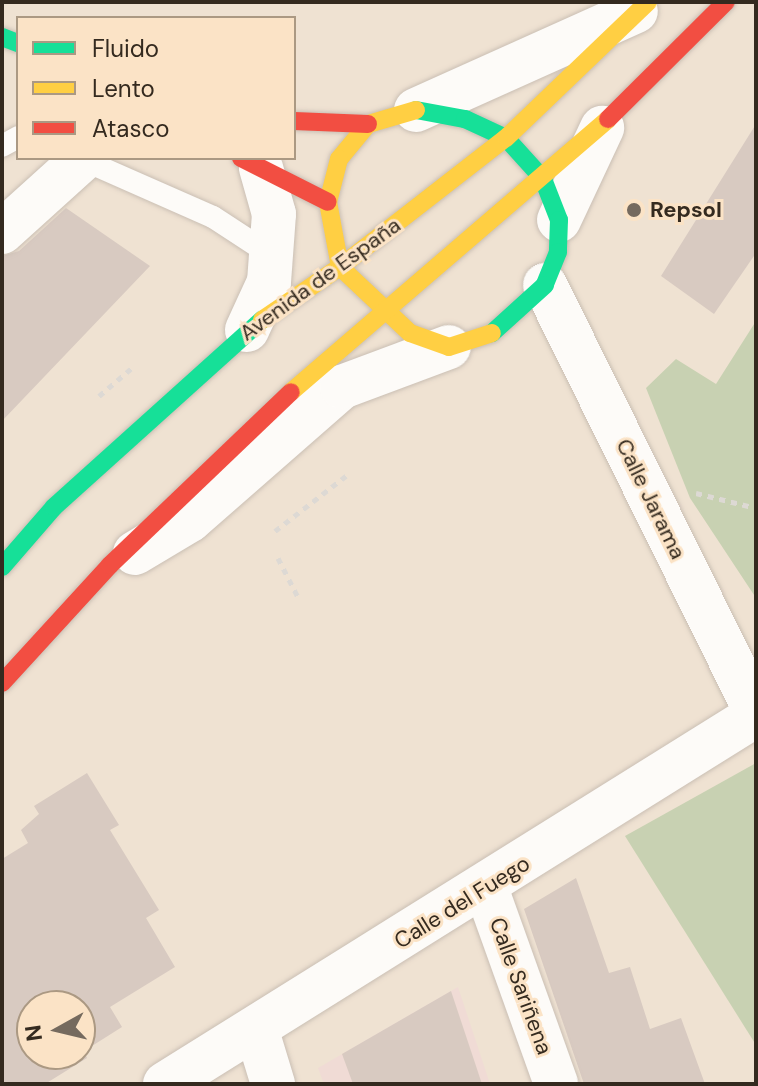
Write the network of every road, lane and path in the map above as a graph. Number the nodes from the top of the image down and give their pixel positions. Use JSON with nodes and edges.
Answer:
{"nodes":[{"id":1,"x":726,"y":2,"type":"edge"},
{"id":2,"x":645,"y":5,"type":"edge"},
{"id":3,"x":416,"y":110,"type":"junction"},
{"id":4,"x":296,"y":121,"type":"edge"},
{"id":5,"x":368,"y":124,"type":"junction"},
{"id":6,"x":602,"y":128,"type":"junction"},
{"id":7,"x":506,"y":138,"type":"junction"},
{"id":8,"x":80,"y":160,"type":"edge"},
{"id":9,"x":86,"y":160,"type":"edge"},
{"id":10,"x":251,"y":163,"type":"edge"},
{"id":11,"x":543,"y":179,"type":"junction"},
{"id":12,"x":328,"y":202,"type":"junction"},
{"id":13,"x":559,"y":220,"type":"junction"},
{"id":14,"x":2,"y":232,"type":"edge"},
{"id":15,"x":271,"y":255,"type":"junction"},
{"id":16,"x":340,"y":267,"type":"junction"},
{"id":17,"x":545,"y":285,"type":"junction"},
{"id":18,"x":381,"y":310,"type":"junction"},
{"id":19,"x":247,"y":330,"type":"junction"},
{"id":20,"x":449,"y":347,"type":"junction"},
{"id":21,"x":134,"y":366,"type":"dead end"},
{"id":22,"x":99,"y":396,"type":"dead end"},
{"id":23,"x":346,"y":476,"type":"dead end"},
{"id":24,"x":275,"y":531,"type":"dead end"},
{"id":25,"x":278,"y":558,"type":"dead end"},
{"id":26,"x":110,"y":565,"type":"junction"},
{"id":27,"x":2,"y":567,"type":"edge"},
{"id":28,"x":298,"y":597,"type":"dead end"},
{"id":29,"x":2,"y":683,"type":"edge"},
{"id":30,"x":756,"y":714,"type":"edge"},
{"id":31,"x":486,"y":888,"type":"junction"},
{"id":32,"x":256,"y":1028,"type":"junction"},
{"id":33,"x":165,"y":1084,"type":"edge"},
{"id":34,"x":273,"y":1084,"type":"edge"},
{"id":35,"x":556,"y":1084,"type":"edge"}],
"edges":[{"from":1,"to":6,"type":"main road"},
{"from":2,"to":3,"type":"street"},
{"from":2,"to":7,"type":"main road","name":"Avenida de España"},
{"from":3,"to":5,"type":"main road"},
{"from":3,"to":7,"type":"main road"},
{"from":4,"to":5,"type":"main road"},
{"from":5,"to":12,"type":"main road"},
{"from":6,"to":11,"type":"main road"},
{"from":6,"to":13,"type":"street"},
{"from":7,"to":11,"type":"main road"},
{"from":7,"to":16,"type":"main road","name":"Avenida de España"},
{"from":8,"to":14,"type":"street"},
{"from":9,"to":15,"type":"lane"},
{"from":10,"to":12,"type":"main road"},
{"from":10,"to":15,"type":"street"},
{"from":11,"to":13,"type":"main road"},
{"from":11,"to":18,"type":"main road"},
{"from":12,"to":16,"type":"main road"},
{"from":13,"to":17,"type":"main road"},
{"from":15,"to":19,"type":"street"},
{"from":16,"to":18,"type":"main road"},
{"from":16,"to":19,"type":"main road","name":"Avenida de España"},
{"from":17,"to":20,"type":"main road"},
{"from":17,"to":30,"type":"street","name":"Calle Jarama"},
{"from":18,"to":20,"type":"main road"},
{"from":18,"to":26,"type":"main road"},
{"from":19,"to":27,"type":"main road","name":"Avenida de España"},
{"from":20,"to":26,"type":"street"},
{"from":21,"to":22,"type":"path"},
{"from":23,"to":24,"type":"path"},
{"from":25,"to":28,"type":"path"},
{"from":26,"to":29,"type":"main road"},
{"from":30,"to":31,"type":"street","name":"Calle del Fuego"},
{"from":31,"to":32,"type":"street","name":"Calle del Fuego"},
{"from":31,"to":35,"type":"street","name":"Calle Sariñena"},
{"from":32,"to":33,"type":"street","name":"Calle del Fuego"},
{"from":32,"to":34,"type":"street"}]}
